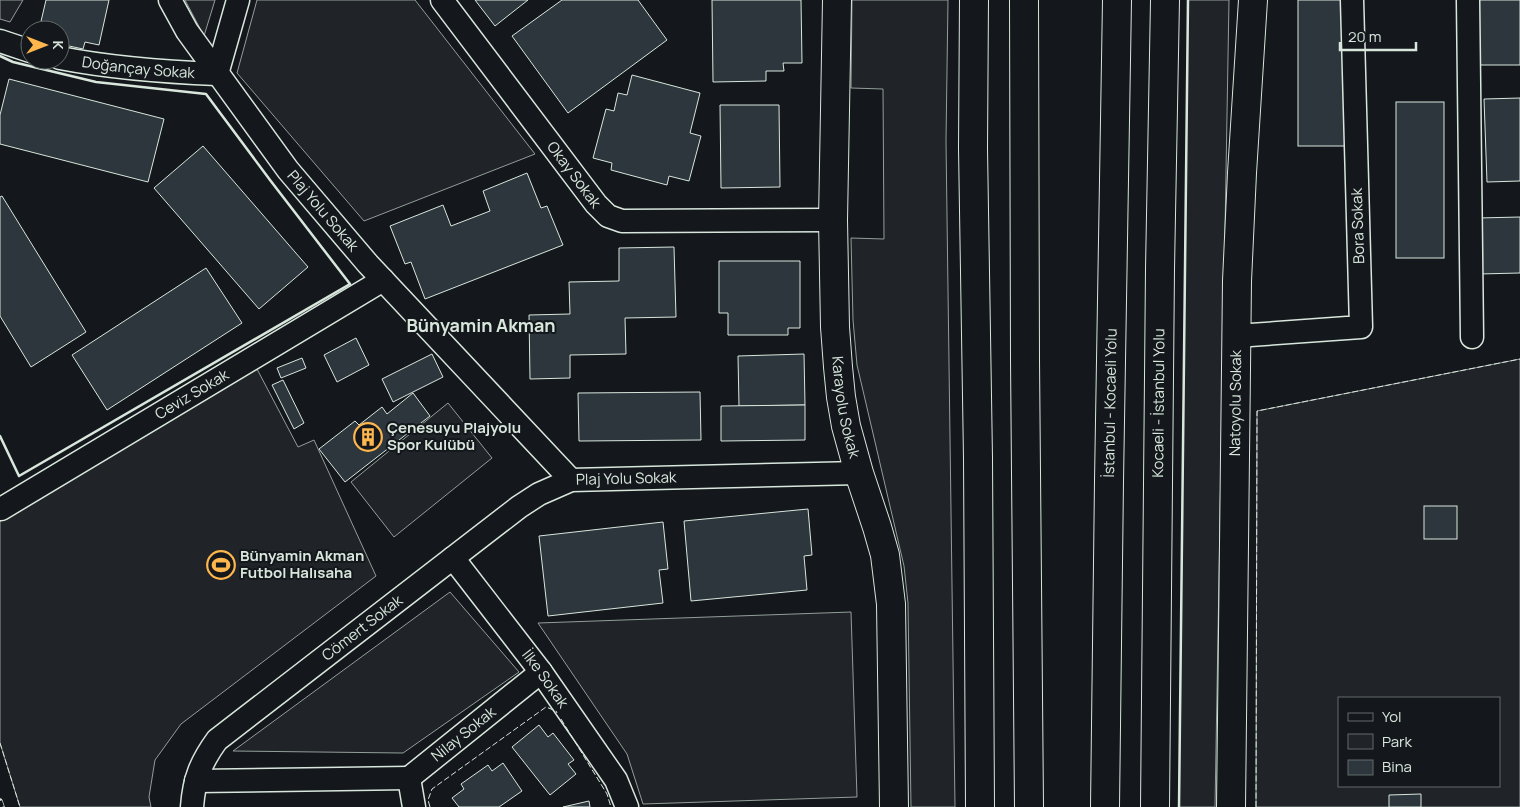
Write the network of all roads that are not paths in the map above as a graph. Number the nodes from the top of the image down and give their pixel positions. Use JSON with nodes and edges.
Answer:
{"nodes":[{"id":1,"x":170,"y":0,"type":"edge"},
{"id":2,"x":238,"y":0,"type":"edge"},
{"id":3,"x":442,"y":0,"type":"edge"},
{"id":4,"x":837,"y":0,"type":"edge"},
{"id":5,"x":974,"y":0,"type":"edge"},
{"id":6,"x":1024,"y":0,"type":"edge"},
{"id":7,"x":1117,"y":0,"type":"edge"},
{"id":8,"x":1165,"y":0,"type":"edge"},
{"id":9,"x":1254,"y":0,"type":"edge"},
{"id":10,"x":1352,"y":0,"type":"edge"},
{"id":11,"x":1468,"y":0,"type":"edge"},
{"id":12,"x":0,"y":41,"type":"edge"},
{"id":13,"x":20,"y":48,"type":"edge"},
{"id":14,"x":70,"y":60,"type":"edge"},
{"id":15,"x":217,"y":74,"type":"junction"},
{"id":16,"x":833,"y":220,"type":"junction"},
{"id":17,"x":383,"y":280,"type":"junction"},
{"id":18,"x":1236,"y":336,"type":"junction"},
{"id":19,"x":1472,"y":336,"type":"dead end"},
{"id":20,"x":858,"y":473,"type":"junction"},
{"id":21,"x":571,"y":480,"type":"junction"},
{"id":22,"x":0,"y":508,"type":"edge"},
{"id":23,"x":453,"y":558,"type":"junction"},
{"id":24,"x":541,"y":672,"type":"junction"},
{"id":25,"x":409,"y":778,"type":"junction"},
{"id":26,"x":196,"y":781,"type":"junction"},
{"id":27,"x":192,"y":807,"type":"edge"},
{"id":28,"x":414,"y":807,"type":"edge"},
{"id":29,"x":627,"y":807,"type":"edge"},
{"id":30,"x":894,"y":807,"type":"edge"},
{"id":31,"x":980,"y":807,"type":"edge"},
{"id":32,"x":1029,"y":807,"type":"edge"},
{"id":33,"x":1106,"y":807,"type":"edge"},
{"id":34,"x":1155,"y":807,"type":"edge"},
{"id":35,"x":1231,"y":807,"type":"edge"}],
"edges":[{"from":1,"to":15,"type":"street","name":"Plaj Yolu Sokak"},
{"from":2,"to":15,"type":"street"},
{"from":3,"to":16,"type":"street","name":"Okay Sokak"},
{"from":4,"to":16,"type":"main road","name":"Karayolu Sokak"},
{"from":5,"to":31,"type":"main road"},
{"from":6,"to":32,"type":"main road"},
{"from":7,"to":33,"type":"main road","name":"İstanbul - Kocaeli Yolu"},
{"from":8,"to":34,"type":"main road","name":"Kocaeli - İstanbul Yolu"},
{"from":9,"to":18,"type":"main road","name":"Natoyolu Sokak"},
{"from":10,"to":18,"type":"street","name":"Bora Sokak"},
{"from":11,"to":19,"type":"street"},
{"from":12,"to":13,"type":"street"},
{"from":14,"to":15,"type":"street","name":"Doğançay Sokak"},
{"from":15,"to":17,"type":"street","name":"Plaj Yolu Sokak"},
{"from":16,"to":20,"type":"main road","name":"Karayolu Sokak"},
{"from":17,"to":21,"type":"street","name":"Plaj Yolu Sokak"},
{"from":17,"to":22,"type":"street","name":"Ceviz Sokak"},
{"from":18,"to":35,"type":"main road","name":"Natoyolu Sokak"},
{"from":20,"to":21,"type":"street","name":"Plaj Yolu Sokak"},
{"from":20,"to":30,"type":"main road","name":"Karayolu Sokak"},
{"from":21,"to":23,"type":"street","name":"Cömert Sokak"},
{"from":23,"to":24,"type":"street","name":"İlke Sokak"},
{"from":23,"to":26,"type":"street","name":"Cömert Sokak"},
{"from":24,"to":25,"type":"street","name":"Nilay Sokak"},
{"from":24,"to":29,"type":"street","name":"İlke Sokak"},
{"from":25,"to":26,"type":"street"},
{"from":25,"to":28,"type":"street"},
{"from":26,"to":27,"type":"street","name":"Cömert Sokak"}]}
